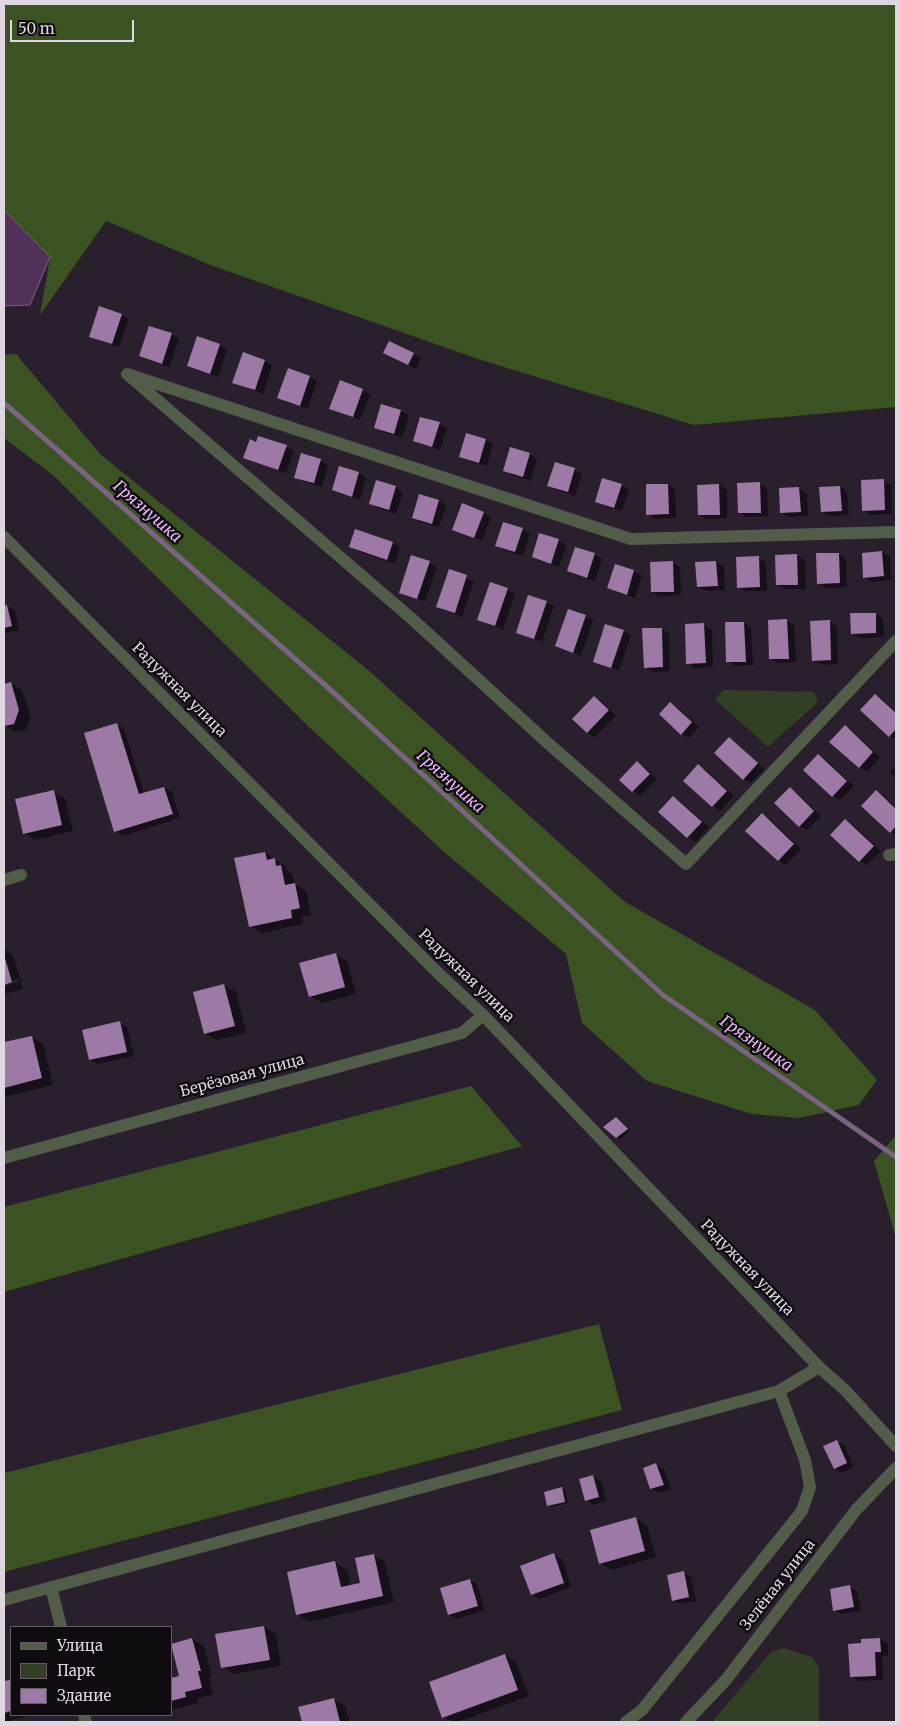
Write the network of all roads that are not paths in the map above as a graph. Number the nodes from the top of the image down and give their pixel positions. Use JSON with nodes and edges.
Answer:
{"nodes":[{"id":1,"x":896,"y":532,"type":"edge"},
{"id":2,"x":4,"y":537,"type":"edge"},
{"id":3,"x":896,"y":641,"type":"edge"},
{"id":4,"x":21,"y":875,"type":"dead end"},
{"id":5,"x":4,"y":880,"type":"edge"},
{"id":6,"x":483,"y":1015,"type":"junction"},
{"id":7,"x":4,"y":1158,"type":"edge"},
{"id":8,"x":819,"y":1367,"type":"junction"},
{"id":9,"x":779,"y":1391,"type":"junction"},
{"id":10,"x":896,"y":1446,"type":"edge"},
{"id":11,"x":896,"y":1468,"type":"edge"},
{"id":12,"x":50,"y":1587,"type":"junction"},
{"id":13,"x":4,"y":1600,"type":"edge"},
{"id":14,"x":61,"y":1626,"type":"edge"},
{"id":15,"x":626,"y":1722,"type":"edge"},
{"id":16,"x":686,"y":1722,"type":"edge"}],
"edges":[{"from":1,"to":3,"type":"street"},
{"from":2,"to":6,"type":"street","name":"Радужная улица"},
{"from":4,"to":5,"type":"street"},
{"from":6,"to":7,"type":"street","name":"Берёзовая улица"},
{"from":6,"to":8,"type":"street","name":"Радужная улица"},
{"from":8,"to":9,"type":"street"},
{"from":8,"to":10,"type":"street","name":"Радужная улица"},
{"from":9,"to":12,"type":"street"},
{"from":9,"to":15,"type":"street"},
{"from":11,"to":16,"type":"street","name":"Зелёная улица"},
{"from":12,"to":13,"type":"street"},
{"from":12,"to":14,"type":"street"}]}
